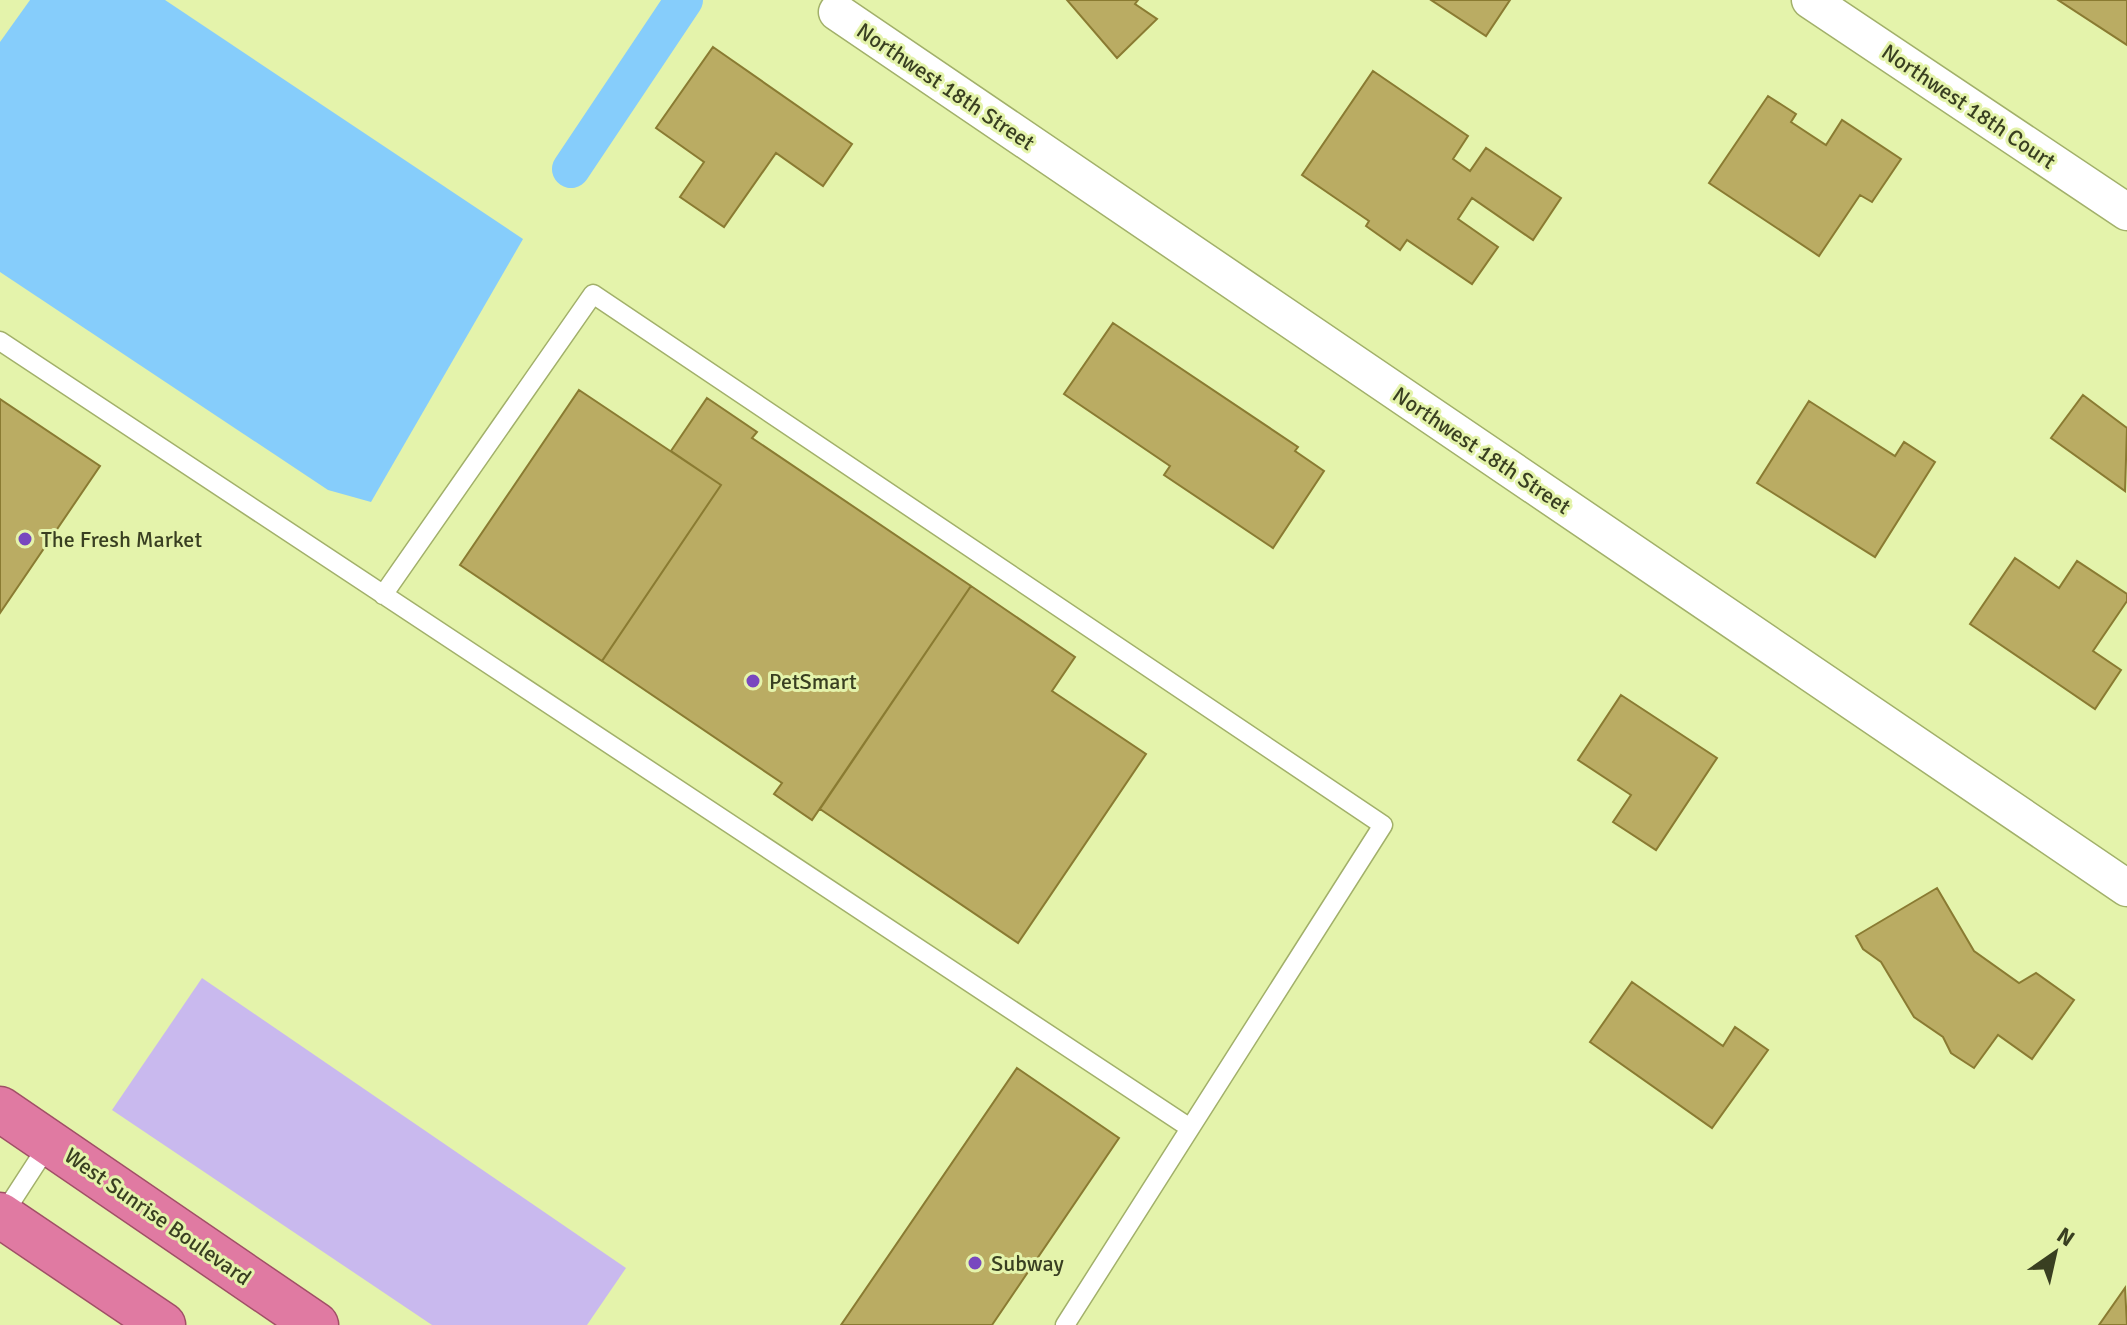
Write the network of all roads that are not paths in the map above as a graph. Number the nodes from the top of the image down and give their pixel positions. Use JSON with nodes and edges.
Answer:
{"nodes":[{"id":1,"x":1810,"y":0,"type":"edge"},
{"id":2,"x":837,"y":12,"type":"dead end"},
{"id":3,"x":2127,"y":212,"type":"edge"},
{"id":4,"x":0,"y":341,"type":"edge"},
{"id":5,"x":383,"y":595,"type":"junction"},
{"id":6,"x":2127,"y":888,"type":"edge"},
{"id":7,"x":1,"y":1111,"type":"edge"},
{"id":8,"x":1190,"y":1128,"type":"junction"},
{"id":9,"x":50,"y":1142,"type":"junction"},
{"id":10,"x":1,"y":1216,"type":"edge"},
{"id":11,"x":163,"y":1325,"type":"edge"},
{"id":12,"x":316,"y":1325,"type":"edge"},
{"id":13,"x":1065,"y":1325,"type":"edge"}],
"edges":[{"from":1,"to":3,"type":"street","name":"Northwest 18th Court"},
{"from":2,"to":6,"type":"street","name":"Northwest 18th Street"},
{"from":4,"to":5,"type":"lane"},
{"from":5,"to":8,"type":"lane"},
{"from":5,"to":8,"type":"lane"},
{"from":7,"to":9,"type":"highway","name":"West Sunrise Boulevard"},
{"from":8,"to":13,"type":"lane"},
{"from":9,"to":10,"type":"lane"},
{"from":9,"to":12,"type":"highway","name":"West Sunrise Boulevard"},
{"from":10,"to":11,"type":"highway"}]}
